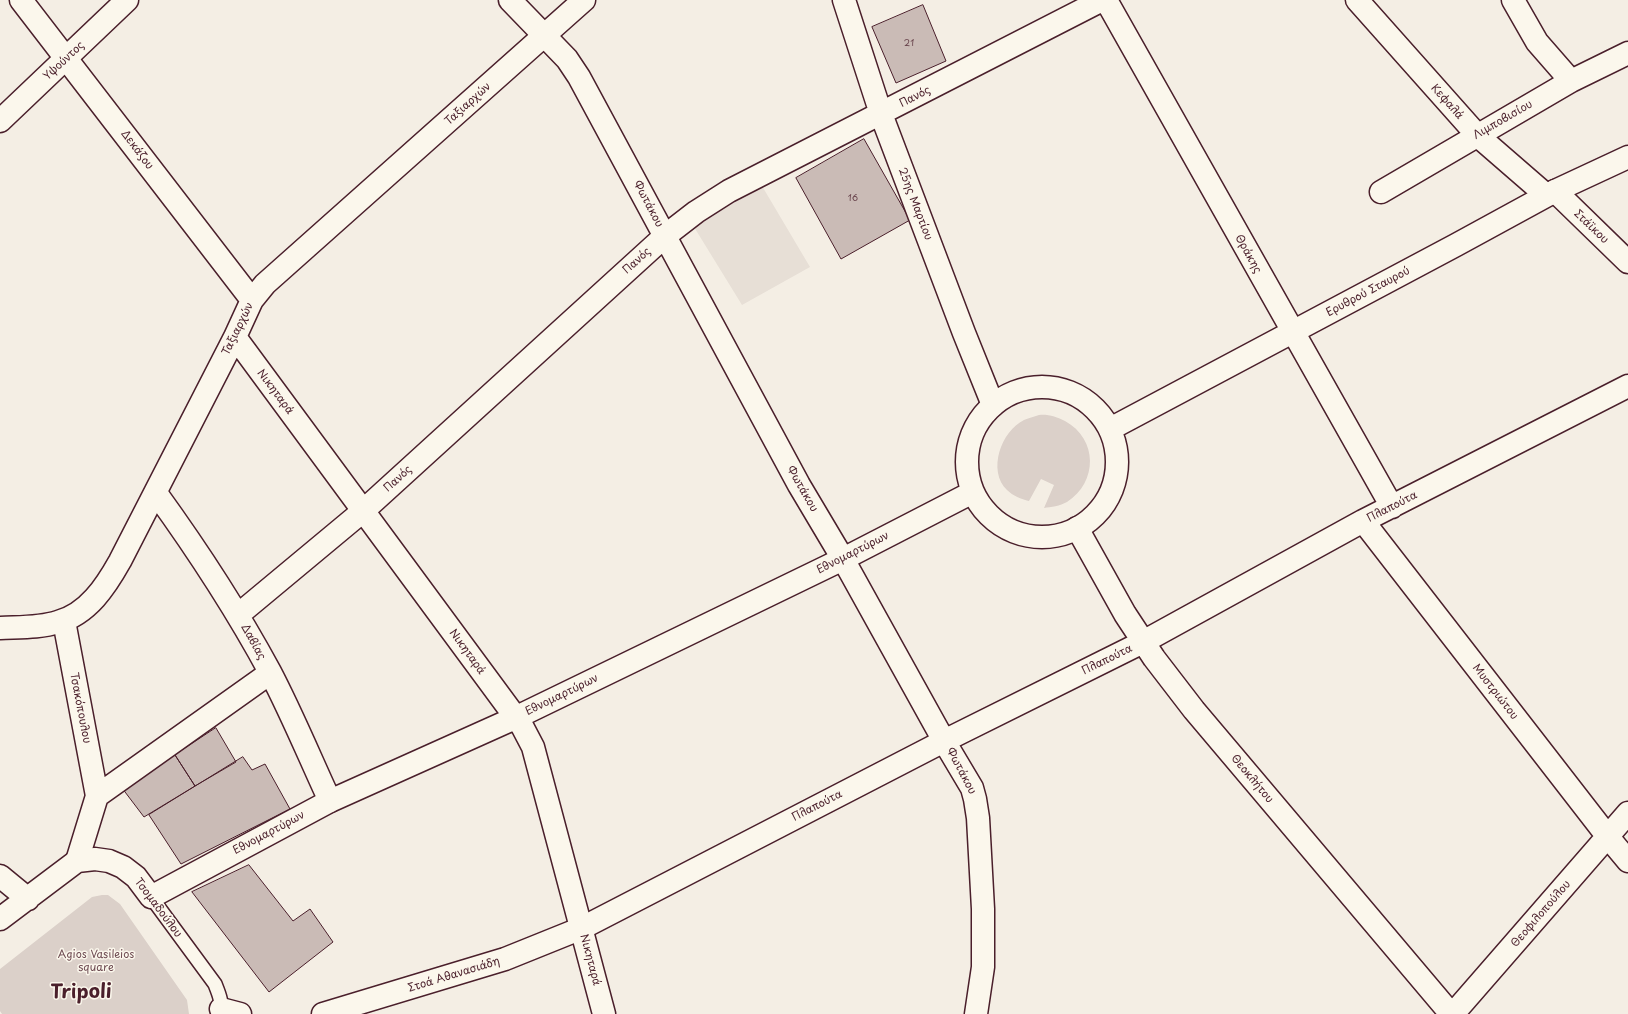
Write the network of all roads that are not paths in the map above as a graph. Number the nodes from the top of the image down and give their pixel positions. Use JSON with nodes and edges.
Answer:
{"nodes":[{"id":1,"x":21,"y":0,"type":"edge"},
{"id":2,"x":127,"y":0,"type":"edge"},
{"id":3,"x":510,"y":0,"type":"edge"},
{"id":4,"x":584,"y":0,"type":"edge"},
{"id":5,"x":844,"y":0,"type":"edge"},
{"id":6,"x":1102,"y":0,"type":"edge"},
{"id":7,"x":1106,"y":0,"type":"edge"},
{"id":8,"x":1357,"y":0,"type":"edge"},
{"id":9,"x":1513,"y":0,"type":"edge"},
{"id":10,"x":545,"y":35,"type":"junction"},
{"id":11,"x":1628,"y":53,"type":"edge"},
{"id":12,"x":67,"y":58,"type":"junction"},
{"id":13,"x":1571,"y":80,"type":"junction"},
{"id":14,"x":882,"y":114,"type":"junction"},
{"id":15,"x":0,"y":121,"type":"edge"},
{"id":16,"x":1478,"y":136,"type":"junction"},
{"id":17,"x":1628,"y":157,"type":"edge"},
{"id":18,"x":1381,"y":192,"type":"dead end"},
{"id":19,"x":1550,"y":193,"type":"junction"},
{"id":20,"x":665,"y":236,"type":"junction"},
{"id":21,"x":1628,"y":262,"type":"edge"},
{"id":22,"x":252,"y":300,"type":"junction"},
{"id":23,"x":1292,"y":332,"type":"junction"},
{"id":24,"x":234,"y":337,"type":"junction"},
{"id":25,"x":1628,"y":386,"type":"edge"},
{"id":26,"x":993,"y":405,"type":"junction"},
{"id":27,"x":1110,"y":429,"type":"junction"},
{"id":28,"x":973,"y":492,"type":"junction"},
{"id":29,"x":156,"y":493,"type":"junction"},
{"id":30,"x":1392,"y":507,"type":"junction"},
{"id":31,"x":363,"y":511,"type":"junction"},
{"id":32,"x":1362,"y":521,"type":"junction"},
{"id":33,"x":1077,"y":528,"type":"junction"},
{"id":34,"x":843,"y":559,"type":"junction"},
{"id":35,"x":238,"y":615,"type":"junction"},
{"id":36,"x":64,"y":620,"type":"junction"},
{"id":37,"x":0,"y":628,"type":"edge"},
{"id":38,"x":1143,"y":642,"type":"junction"},
{"id":39,"x":270,"y":673,"type":"junction"},
{"id":40,"x":515,"y":718,"type":"junction"},
{"id":41,"x":944,"y":741,"type":"junction"},
{"id":42,"x":97,"y":796,"type":"junction"},
{"id":43,"x":330,"y":801,"type":"junction"},
{"id":44,"x":1628,"y":813,"type":"edge"},
{"id":45,"x":1608,"y":837,"type":"junction"},
{"id":46,"x":77,"y":861,"type":"junction"},
{"id":47,"x":1628,"y":861,"type":"edge"},
{"id":48,"x":0,"y":876,"type":"edge"},
{"id":49,"x":151,"y":897,"type":"junction"},
{"id":50,"x":28,"y":899,"type":"junction"},
{"id":51,"x":0,"y":919,"type":"edge"},
{"id":52,"x":582,"y":928,"type":"junction"},
{"id":53,"x":227,"y":1012,"type":"edge"},
{"id":54,"x":323,"y":1014,"type":"edge"},
{"id":55,"x":604,"y":1014,"type":"edge"},
{"id":56,"x":976,"y":1014,"type":"edge"},
{"id":57,"x":1452,"y":1014,"type":"edge"}],
"edges":[{"from":1,"to":12,"type":"street","name":"Δεκάζου"},
{"from":2,"to":12,"type":"street","name":"Υψούντος"},
{"from":3,"to":10,"type":"street","name":"Φωτάκου"},
{"from":4,"to":10,"type":"street","name":"Ταξιαρχών"},
{"from":5,"to":14,"type":"street","name":"25ης Μαρτίου"},
{"from":6,"to":14,"type":"street","name":"Πανός"},
{"from":7,"to":23,"type":"street","name":"Θράκης"},
{"from":8,"to":16,"type":"street","name":"Κεφαλά"},
{"from":9,"to":13,"type":"street"},
{"from":10,"to":20,"type":"street","name":"Φωτάκου"},
{"from":10,"to":22,"type":"street","name":"Ταξιαρχών"},
{"from":11,"to":13,"type":"street","name":"Λιμποβισίου"},
{"from":12,"to":15,"type":"street","name":"Υψούντος"},
{"from":12,"to":22,"type":"street","name":"Δεκάζου"},
{"from":13,"to":16,"type":"street","name":"Λιμποβισίου"},
{"from":14,"to":20,"type":"street","name":"Πανός"},
{"from":14,"to":26,"type":"street","name":"25ης Μαρτίου"},
{"from":16,"to":18,"type":"street","name":"Λιμποβισίου"},
{"from":16,"to":19,"type":"street","name":"Κεφαλά"},
{"from":17,"to":19,"type":"street","name":"Ερυθρού Σταυρού"},
{"from":19,"to":21,"type":"street","name":"Στάϊκου"},
{"from":19,"to":23,"type":"street","name":"Ερυθρού Σταυρού"},
{"from":20,"to":31,"type":"street","name":"Πανός"},
{"from":20,"to":34,"type":"street","name":"Φωτάκου"},
{"from":22,"to":24,"type":"street","name":"Ταξιαρχών"},
{"from":23,"to":27,"type":"street","name":"Ερυθρού Σταυρού"},
{"from":23,"to":30,"type":"street","name":"Θράκης"},
{"from":24,"to":29,"type":"street","name":"Ταξιαρχών"},
{"from":24,"to":31,"type":"street","name":"Νικηταρά"},
{"from":25,"to":30,"type":"street","name":"Πλαπούτα"},
{"from":26,"to":27,"type":"street"},
{"from":26,"to":28,"type":"street"},
{"from":27,"to":33,"type":"street"},
{"from":28,"to":33,"type":"street"},
{"from":28,"to":34,"type":"street","name":"Εθνομαρτύρων"},
{"from":29,"to":35,"type":"street","name":"Δαβίας"},
{"from":29,"to":36,"type":"street","name":"Ταξιαρχών"},
{"from":30,"to":32,"type":"street","name":"Πλαπούτα"},
{"from":31,"to":35,"type":"street","name":"Πανός"},
{"from":31,"to":40,"type":"street","name":"Νικηταρά"},
{"from":32,"to":38,"type":"street","name":"Πλαπούτα"},
{"from":32,"to":45,"type":"street","name":"Μυστριώτου"},
{"from":33,"to":38,"type":"street","name":"Θεοκλήτου"},
{"from":34,"to":40,"type":"street","name":"Εθνομαρτύρων"},
{"from":34,"to":41,"type":"street","name":"Φωτάκου"},
{"from":35,"to":39,"type":"street","name":"Δαβίας"},
{"from":36,"to":37,"type":"street","name":"Ταξιαρχών"},
{"from":36,"to":42,"type":"street","name":"Τσακόπουλου"},
{"from":38,"to":41,"type":"street","name":"Πλαπούτα"},
{"from":38,"to":57,"type":"street","name":"Θεοκλήτου"},
{"from":39,"to":42,"type":"street"},
{"from":39,"to":43,"type":"street","name":"Δαβίας"},
{"from":40,"to":43,"type":"street","name":"Εθνομαρτύρων"},
{"from":40,"to":52,"type":"street","name":"Νικηταρά"},
{"from":41,"to":52,"type":"street","name":"Πλαπούτα"},
{"from":41,"to":56,"type":"street","name":"Φωτάκου"},
{"from":42,"to":46,"type":"street"},
{"from":43,"to":49,"type":"street","name":"Εθνομαρτύρων"},
{"from":44,"to":45,"type":"street","name":"Θεοφιλοπούλου"},
{"from":45,"to":47,"type":"street","name":"Μυστριώτου"},
{"from":45,"to":57,"type":"street","name":"Θεοφιλοπούλου"},
{"from":46,"to":49,"type":"street","name":"Τσομαδούλου"},
{"from":46,"to":50,"type":"street"},
{"from":48,"to":50,"type":"street"},
{"from":49,"to":53,"type":"lane","name":"Τσομαδούλου"},
{"from":50,"to":51,"type":"street"},
{"from":52,"to":54,"type":"street","name":"Στοά Αθανασιάδη"},
{"from":52,"to":55,"type":"street","name":"Νικηταρά"}]}
